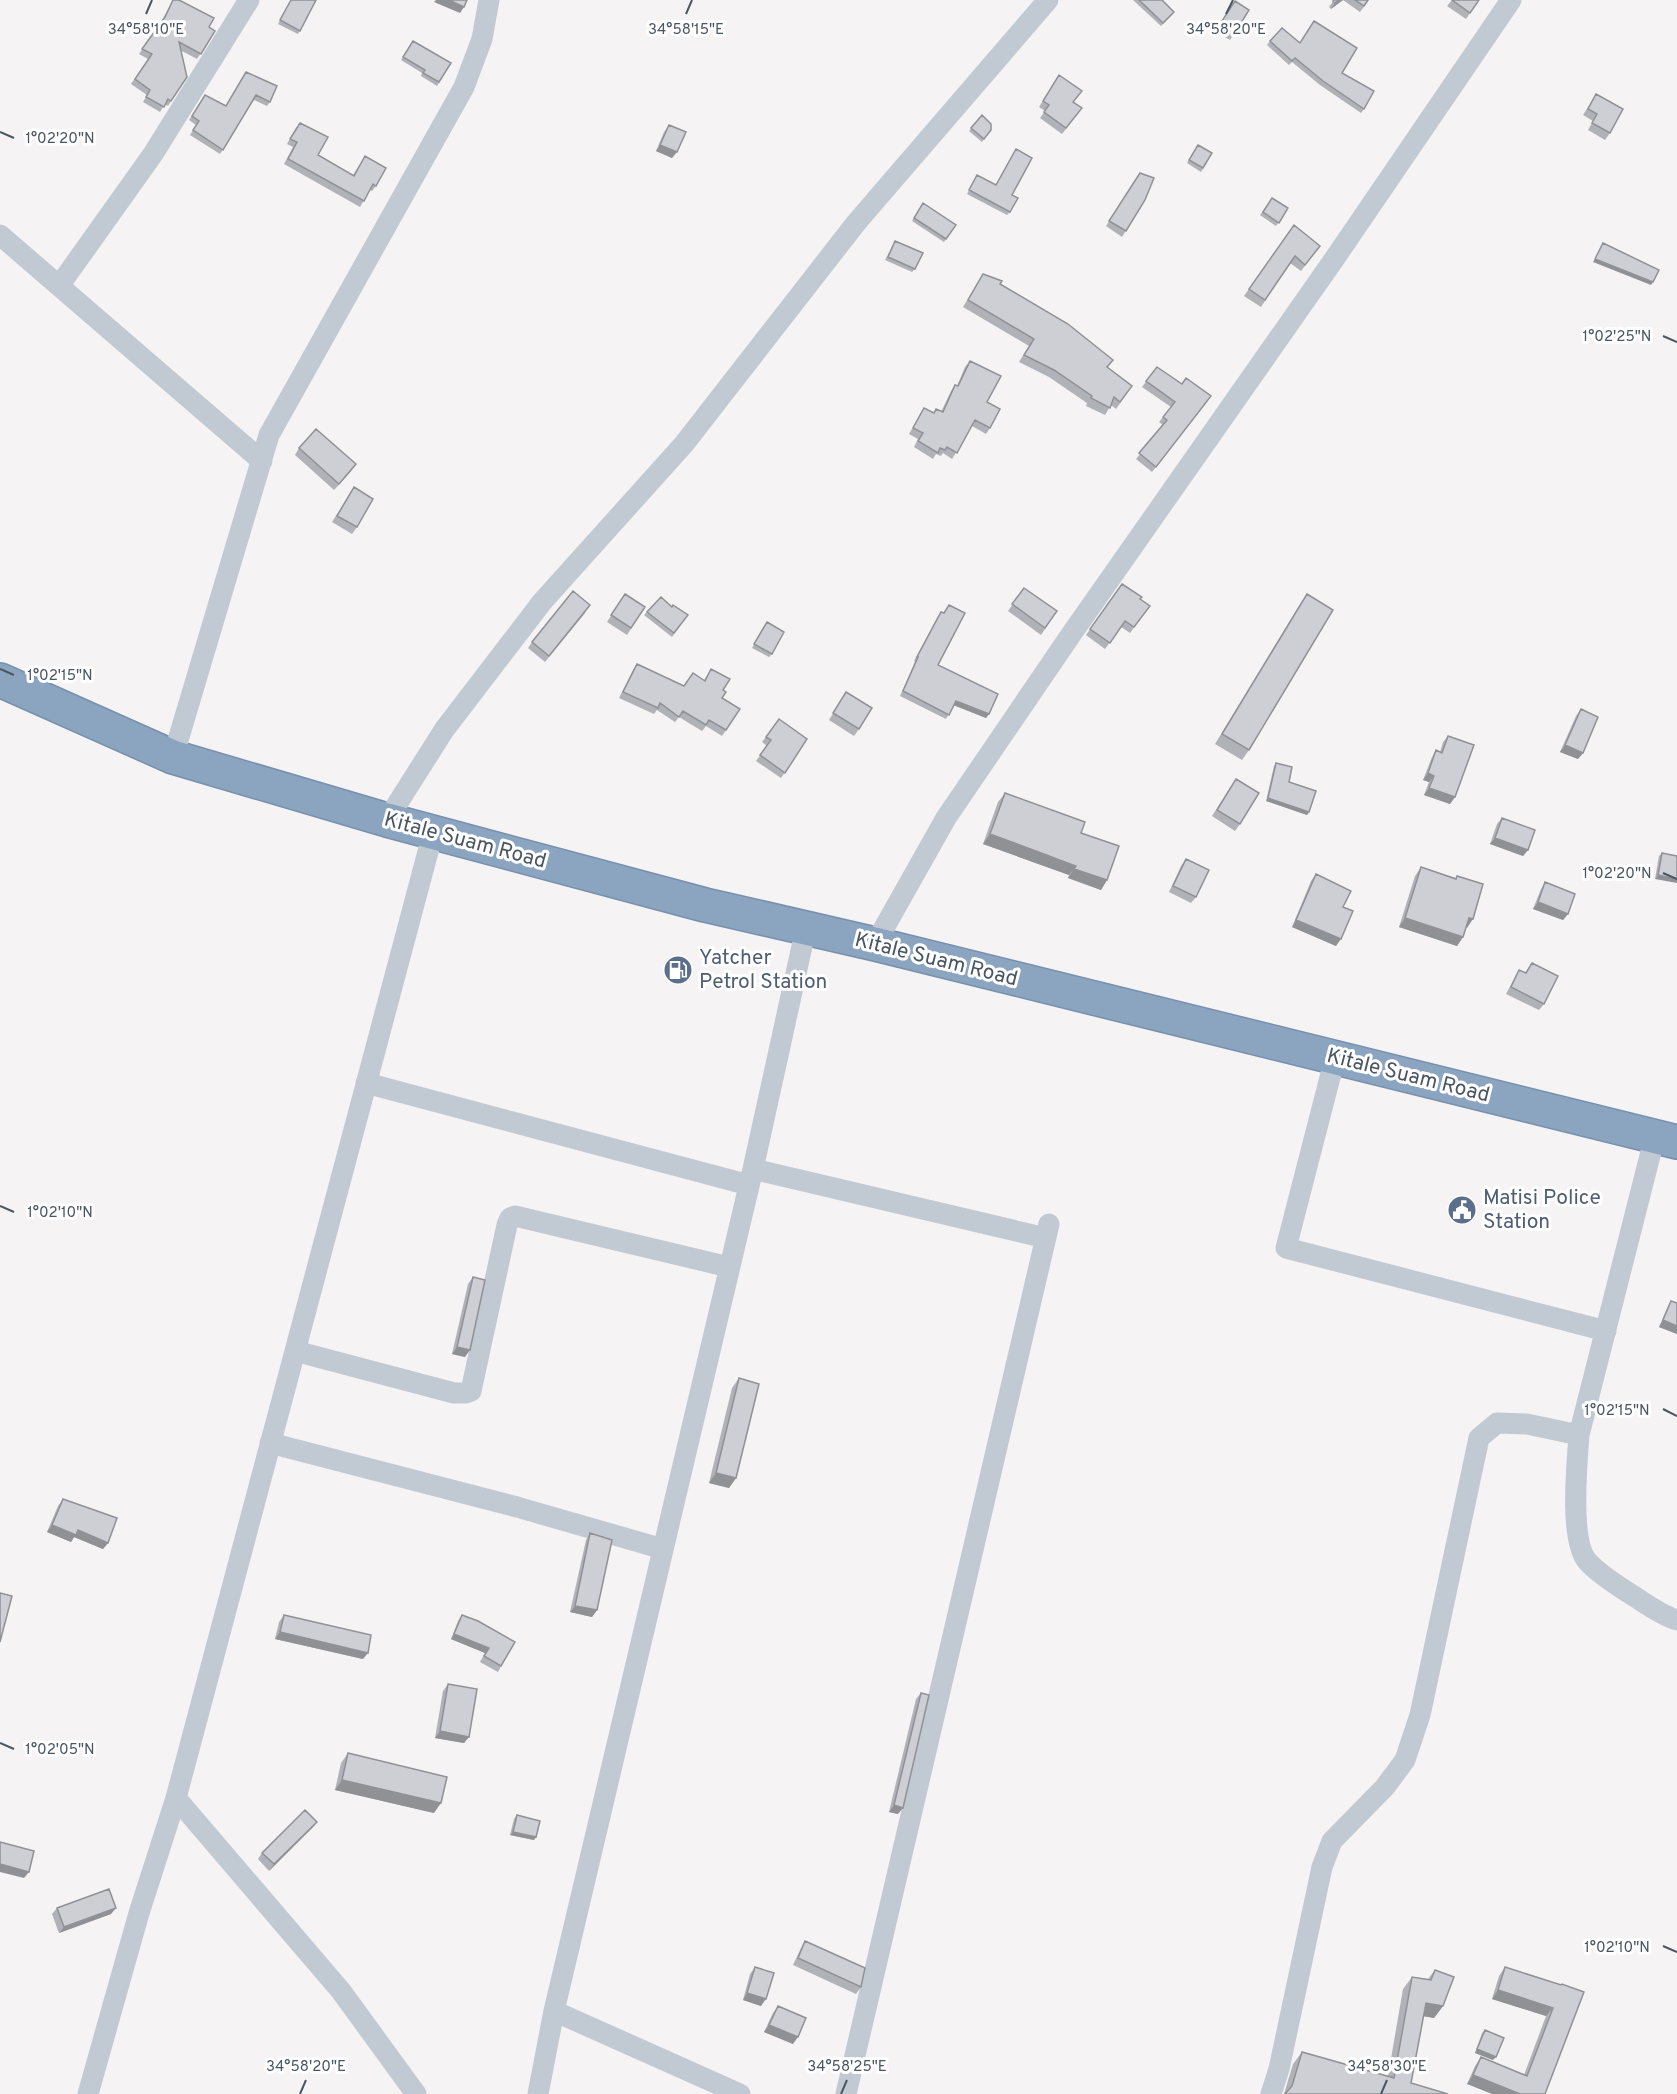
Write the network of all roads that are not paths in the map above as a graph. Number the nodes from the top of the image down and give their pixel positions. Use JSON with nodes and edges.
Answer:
{"nodes":[{"id":1,"x":249,"y":0,"type":"edge"},
{"id":2,"x":489,"y":0,"type":"edge"},
{"id":3,"x":1048,"y":0,"type":"edge"},
{"id":4,"x":1511,"y":0,"type":"edge"},
{"id":5,"x":0,"y":235,"type":"edge"},
{"id":6,"x":59,"y":286,"type":"junction"},
{"id":7,"x":261,"y":461,"type":"junction"},
{"id":8,"x":0,"y":680,"type":"edge"},
{"id":9,"x":173,"y":757,"type":"junction"},
{"id":10,"x":387,"y":820,"type":"junction"},
{"id":11,"x":433,"y":832,"type":"junction"},
{"id":12,"x":806,"y":928,"type":"junction"},
{"id":13,"x":875,"y":944,"type":"junction"},
{"id":14,"x":1335,"y":1058,"type":"junction"},
{"id":15,"x":366,"y":1083,"type":"junction"},
{"id":16,"x":1666,"y":1139,"type":"edge"},
{"id":17,"x":751,"y":1177,"type":"junction"},
{"id":18,"x":729,"y":1267,"type":"junction"},
{"id":19,"x":1606,"y":1331,"type":"junction"},
{"id":20,"x":295,"y":1351,"type":"junction"},
{"id":21,"x":1579,"y":1435,"type":"junction"},
{"id":22,"x":270,"y":1443,"type":"junction"},
{"id":23,"x":663,"y":1549,"type":"junction"},
{"id":24,"x":1677,"y":1620,"type":"edge"},
{"id":25,"x":176,"y":1798,"type":"junction"},
{"id":26,"x":554,"y":2011,"type":"junction"},
{"id":27,"x":88,"y":2094,"type":"edge"},
{"id":28,"x":416,"y":2094,"type":"edge"},
{"id":29,"x":538,"y":2094,"type":"edge"},
{"id":30,"x":740,"y":2094,"type":"edge"},
{"id":31,"x":846,"y":2094,"type":"edge"},
{"id":32,"x":1271,"y":2094,"type":"edge"}],
"edges":[{"from":1,"to":6,"type":"street"},
{"from":2,"to":7,"type":"street"},
{"from":3,"to":10,"type":"street"},
{"from":4,"to":13,"type":"street"},
{"from":5,"to":6,"type":"street"},
{"from":6,"to":7,"type":"street"},
{"from":7,"to":9,"type":"street"},
{"from":8,"to":9,"type":"highway","name":"Kitale Suam Road"},
{"from":9,"to":10,"type":"highway","name":"Kitale Suam Road"},
{"from":10,"to":11,"type":"highway","name":"Kitale Suam Road"},
{"from":11,"to":12,"type":"highway","name":"Kitale Suam Road"},
{"from":11,"to":15,"type":"street"},
{"from":12,"to":13,"type":"highway","name":"Kitale Suam Road"},
{"from":12,"to":17,"type":"street"},
{"from":13,"to":14,"type":"highway","name":"Kitale Suam Road"},
{"from":14,"to":16,"type":"highway","name":"Kitale Suam Road"},
{"from":14,"to":19,"type":"street"},
{"from":15,"to":17,"type":"street"},
{"from":15,"to":20,"type":"street"},
{"from":16,"to":19,"type":"street"},
{"from":17,"to":18,"type":"street"},
{"from":17,"to":31,"type":"street"},
{"from":18,"to":20,"type":"street"},
{"from":18,"to":23,"type":"street"},
{"from":19,"to":21,"type":"street"},
{"from":20,"to":22,"type":"street"},
{"from":21,"to":24,"type":"street"},
{"from":21,"to":32,"type":"street"},
{"from":22,"to":23,"type":"street"},
{"from":22,"to":25,"type":"street"},
{"from":23,"to":26,"type":"street"},
{"from":25,"to":27,"type":"street"},
{"from":25,"to":28,"type":"street"},
{"from":26,"to":29,"type":"street"},
{"from":26,"to":30,"type":"street"}]}
